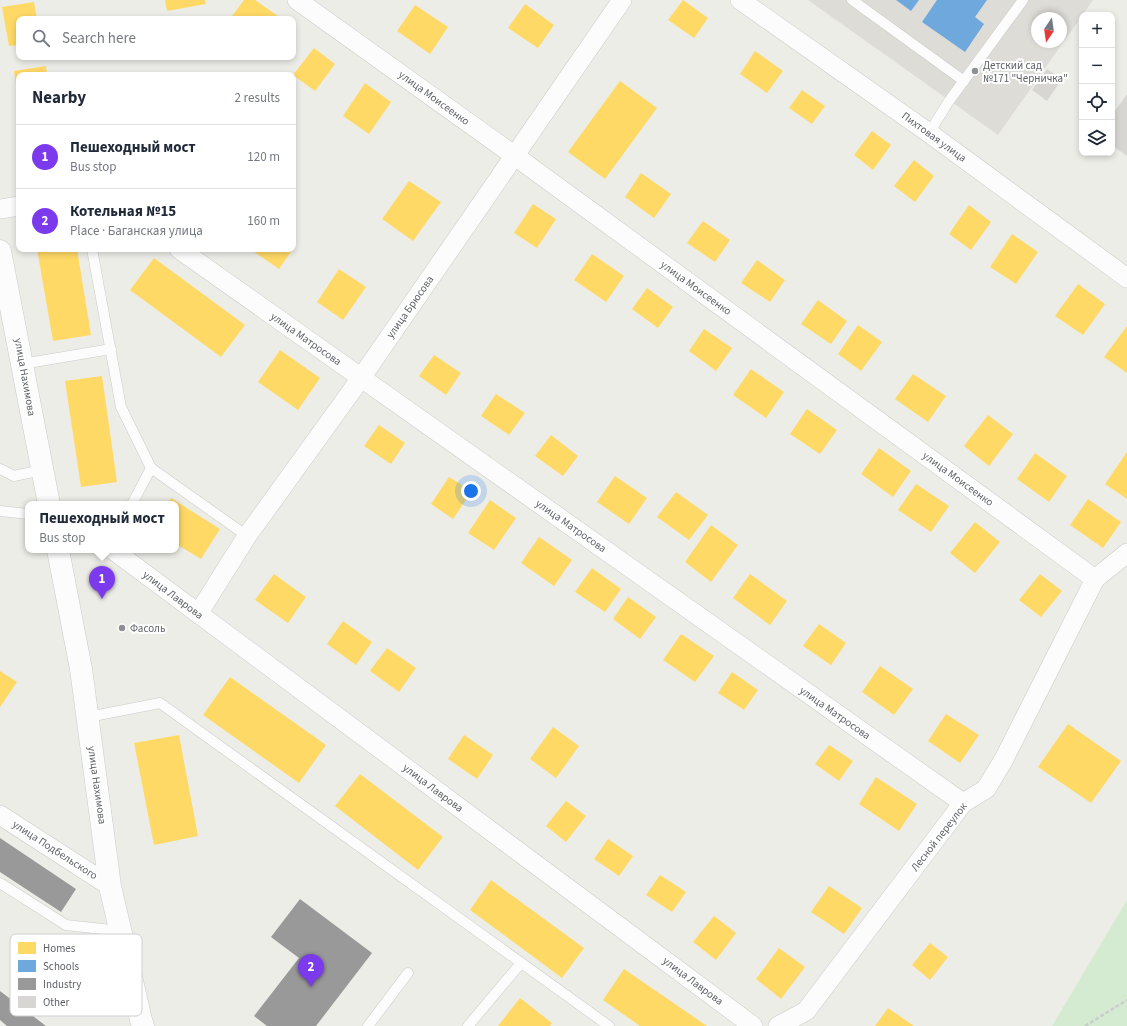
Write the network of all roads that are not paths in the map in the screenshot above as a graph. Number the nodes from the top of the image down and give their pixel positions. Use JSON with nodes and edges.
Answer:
{"nodes":[{"id":1,"x":297,"y":0,"type":"edge"},
{"id":2,"x":622,"y":0,"type":"edge"},
{"id":3,"x":852,"y":0,"type":"edge"},
{"id":4,"x":1023,"y":0,"type":"edge"},
{"id":5,"x":746,"y":2,"type":"edge"},
{"id":6,"x":964,"y":81,"type":"junction"},
{"id":7,"x":929,"y":133,"type":"junction"},
{"id":8,"x":515,"y":156,"type":"junction"},
{"id":9,"x":16,"y":206,"type":"edge"},
{"id":10,"x":0,"y":209,"type":"edge"},
{"id":11,"x":0,"y":251,"type":"edge"},
{"id":12,"x":93,"y":252,"type":"edge"},
{"id":13,"x":183,"y":252,"type":"edge"},
{"id":14,"x":1127,"y":278,"type":"edge"},
{"id":15,"x":111,"y":349,"type":"junction"},
{"id":16,"x":22,"y":364,"type":"junction"},
{"id":17,"x":361,"y":378,"type":"junction"},
{"id":18,"x":151,"y":468,"type":"junction"},
{"id":19,"x":0,"y":469,"type":"edge"},
{"id":20,"x":42,"y":470,"type":"junction"},
{"id":21,"x":48,"y":501,"type":"edge"},
{"id":22,"x":134,"y":501,"type":"edge"},
{"id":23,"x":0,"y":511,"type":"edge"},
{"id":24,"x":25,"y":514,"type":"edge"},
{"id":25,"x":247,"y":536,"type":"junction"},
{"id":26,"x":59,"y":553,"type":"edge"},
{"id":27,"x":117,"y":553,"type":"edge"},
{"id":28,"x":1127,"y":553,"type":"edge"},
{"id":29,"x":1095,"y":579,"type":"junction"},
{"id":30,"x":198,"y":614,"type":"junction"},
{"id":31,"x":88,"y":717,"type":"junction"},
{"id":32,"x":963,"y":803,"type":"junction"},
{"id":33,"x":0,"y":815,"type":"edge"},
{"id":34,"x":0,"y":883,"type":"edge"},
{"id":35,"x":110,"y":886,"type":"junction"},
{"id":36,"x":121,"y":931,"type":"junction"},
{"id":37,"x":122,"y":934,"type":"edge"},
{"id":38,"x":521,"y":963,"type":"junction"},
{"id":39,"x":408,"y":973,"type":"dead end"},
{"id":40,"x":368,"y":1026,"type":"edge"},
{"id":41,"x":468,"y":1026,"type":"edge"},
{"id":42,"x":609,"y":1026,"type":"edge"},
{"id":43,"x":753,"y":1026,"type":"edge"},
{"id":44,"x":778,"y":1026,"type":"edge"}],
"edges":[{"from":1,"to":8,"type":"street","name":"улица Моисеенко"},
{"from":2,"to":8,"type":"street","name":"улица Брюсова"},
{"from":3,"to":6,"type":"lane"},
{"from":4,"to":6,"type":"lane"},
{"from":5,"to":7,"type":"street","name":"Пихтовая улица"},
{"from":6,"to":7,"type":"lane"},
{"from":7,"to":14,"type":"street","name":"Пихтовая улица"},
{"from":8,"to":17,"type":"street","name":"улица Брюсова"},
{"from":8,"to":29,"type":"street","name":"улица Моисеенко"},
{"from":9,"to":10,"type":"street"},
{"from":11,"to":16,"type":"street","name":"улица Нахимова"},
{"from":12,"to":15,"type":"lane"},
{"from":13,"to":17,"type":"street","name":"улица Матросова"},
{"from":15,"to":16,"type":"lane"},
{"from":15,"to":18,"type":"lane"},
{"from":16,"to":20,"type":"street","name":"улица Нахимова"},
{"from":17,"to":25,"type":"street","name":"улица Брюсова"},
{"from":17,"to":32,"type":"street","name":"улица Матросова"},
{"from":18,"to":22,"type":"lane"},
{"from":18,"to":25,"type":"lane"},
{"from":19,"to":20,"type":"lane"},
{"from":20,"to":21,"type":"street","name":"улица Нахимова"},
{"from":23,"to":24,"type":"lane"},
{"from":25,"to":30,"type":"street","name":"улица Брюсова"},
{"from":26,"to":31,"type":"street","name":"улица Нахимова"},
{"from":27,"to":30,"type":"street","name":"улица Лаврова"},
{"from":28,"to":29,"type":"street","name":"Лесной переулок"},
{"from":29,"to":32,"type":"street","name":"Лесной переулок"},
{"from":30,"to":43,"type":"street","name":"улица Лаврова"},
{"from":31,"to":35,"type":"street","name":"улица Нахимова"},
{"from":31,"to":38,"type":"lane"},
{"from":32,"to":44,"type":"street","name":"Лесной переулок"},
{"from":33,"to":35,"type":"street","name":"улица Подбельского"},
{"from":34,"to":36,"type":"lane"},
{"from":35,"to":36,"type":"street","name":"улица Нахимова"},
{"from":36,"to":37,"type":"street","name":"улица Нахимова"},
{"from":38,"to":41,"type":"lane"},
{"from":38,"to":42,"type":"lane"},
{"from":39,"to":40,"type":"lane"}]}
